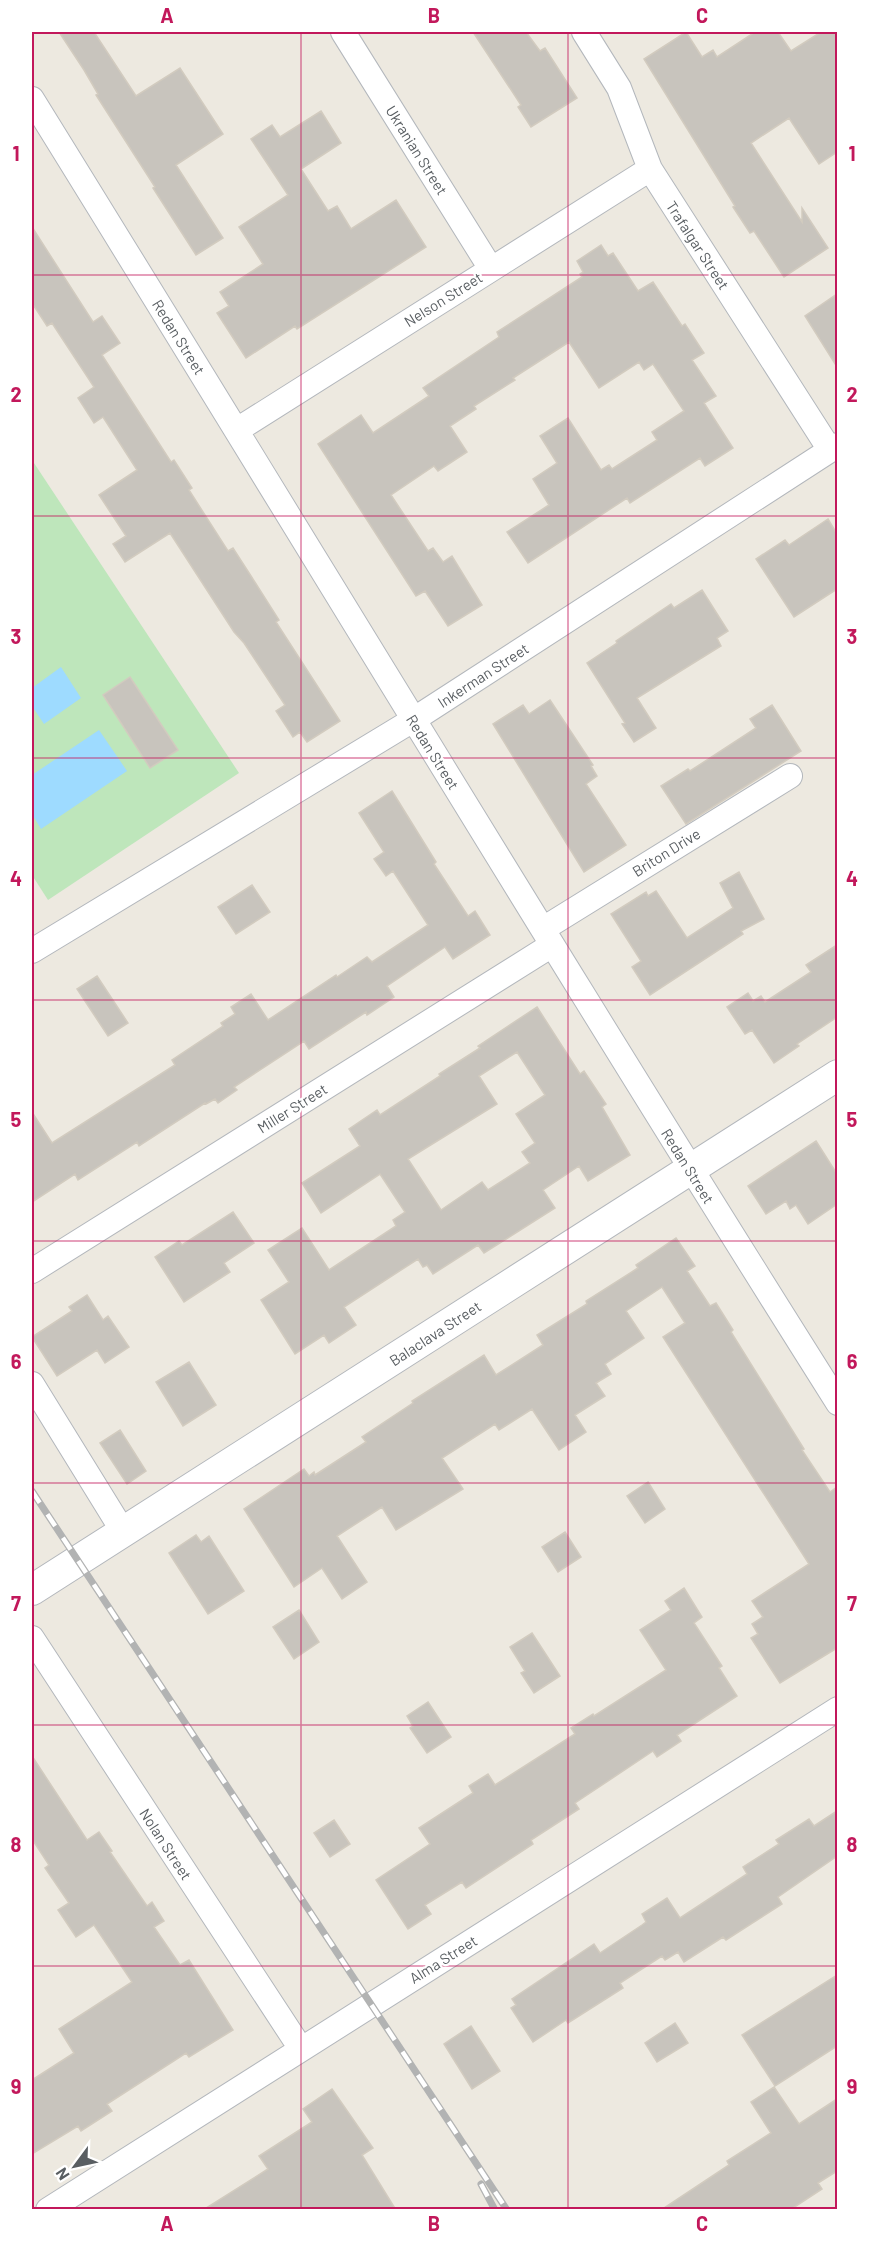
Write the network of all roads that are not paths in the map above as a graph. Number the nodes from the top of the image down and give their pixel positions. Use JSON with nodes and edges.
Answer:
{"nodes":[{"id":1,"x":343,"y":32,"type":"edge"},
{"id":2,"x":584,"y":32,"type":"edge"},
{"id":3,"x":32,"y":99,"type":"edge"},
{"id":4,"x":650,"y":169,"type":"junction"},
{"id":5,"x":491,"y":269,"type":"junction"},
{"id":6,"x":237,"y":430,"type":"junction"},
{"id":7,"x":834,"y":448,"type":"edge"},
{"id":8,"x":413,"y":720,"type":"junction"},
{"id":9,"x":790,"y":776,"type":"dead end"},
{"id":10,"x":548,"y":937,"type":"junction"},
{"id":11,"x":32,"y":951,"type":"edge"},
{"id":12,"x":837,"y":1076,"type":"edge"},
{"id":13,"x":691,"y":1170,"type":"junction"},
{"id":14,"x":32,"y":1271,"type":"edge"},
{"id":15,"x":32,"y":1384,"type":"edge"},
{"id":16,"x":837,"y":1403,"type":"edge"},
{"id":17,"x":124,"y":1533,"type":"junction"},
{"id":18,"x":32,"y":1590,"type":"edge"},
{"id":19,"x":32,"y":1638,"type":"edge"},
{"id":20,"x":837,"y":1709,"type":"edge"},
{"id":21,"x":301,"y":2049,"type":"junction"},
{"id":22,"x":48,"y":2210,"type":"edge"}],
"edges":[{"from":1,"to":5,"type":"street","name":"Ukranian Street"},
{"from":2,"to":4,"type":"street","name":"Trafalgar Street"},
{"from":3,"to":6,"type":"street","name":"Redan Street"},
{"from":4,"to":5,"type":"street","name":"Nelson Street"},
{"from":4,"to":7,"type":"street","name":"Trafalgar Street"},
{"from":5,"to":6,"type":"street","name":"Nelson Street"},
{"from":6,"to":8,"type":"street","name":"Redan Street"},
{"from":7,"to":8,"type":"street","name":"Inkerman Street"},
{"from":8,"to":10,"type":"street","name":"Redan Street"},
{"from":8,"to":11,"type":"street","name":"Inkerman Street"},
{"from":9,"to":10,"type":"street","name":"Briton Drive"},
{"from":10,"to":13,"type":"street","name":"Redan Street"},
{"from":10,"to":14,"type":"street","name":"Miller Street"},
{"from":12,"to":13,"type":"street","name":"Balaclava Street"},
{"from":13,"to":16,"type":"street","name":"Redan Street"},
{"from":13,"to":17,"type":"street","name":"Balaclava Street"},
{"from":15,"to":17,"type":"street"},
{"from":17,"to":18,"type":"street","name":"Balaclava Street"},
{"from":19,"to":21,"type":"street","name":"Nolan Street"},
{"from":20,"to":21,"type":"street","name":"Alma Street"},
{"from":21,"to":22,"type":"street","name":"Alma Street"}]}
